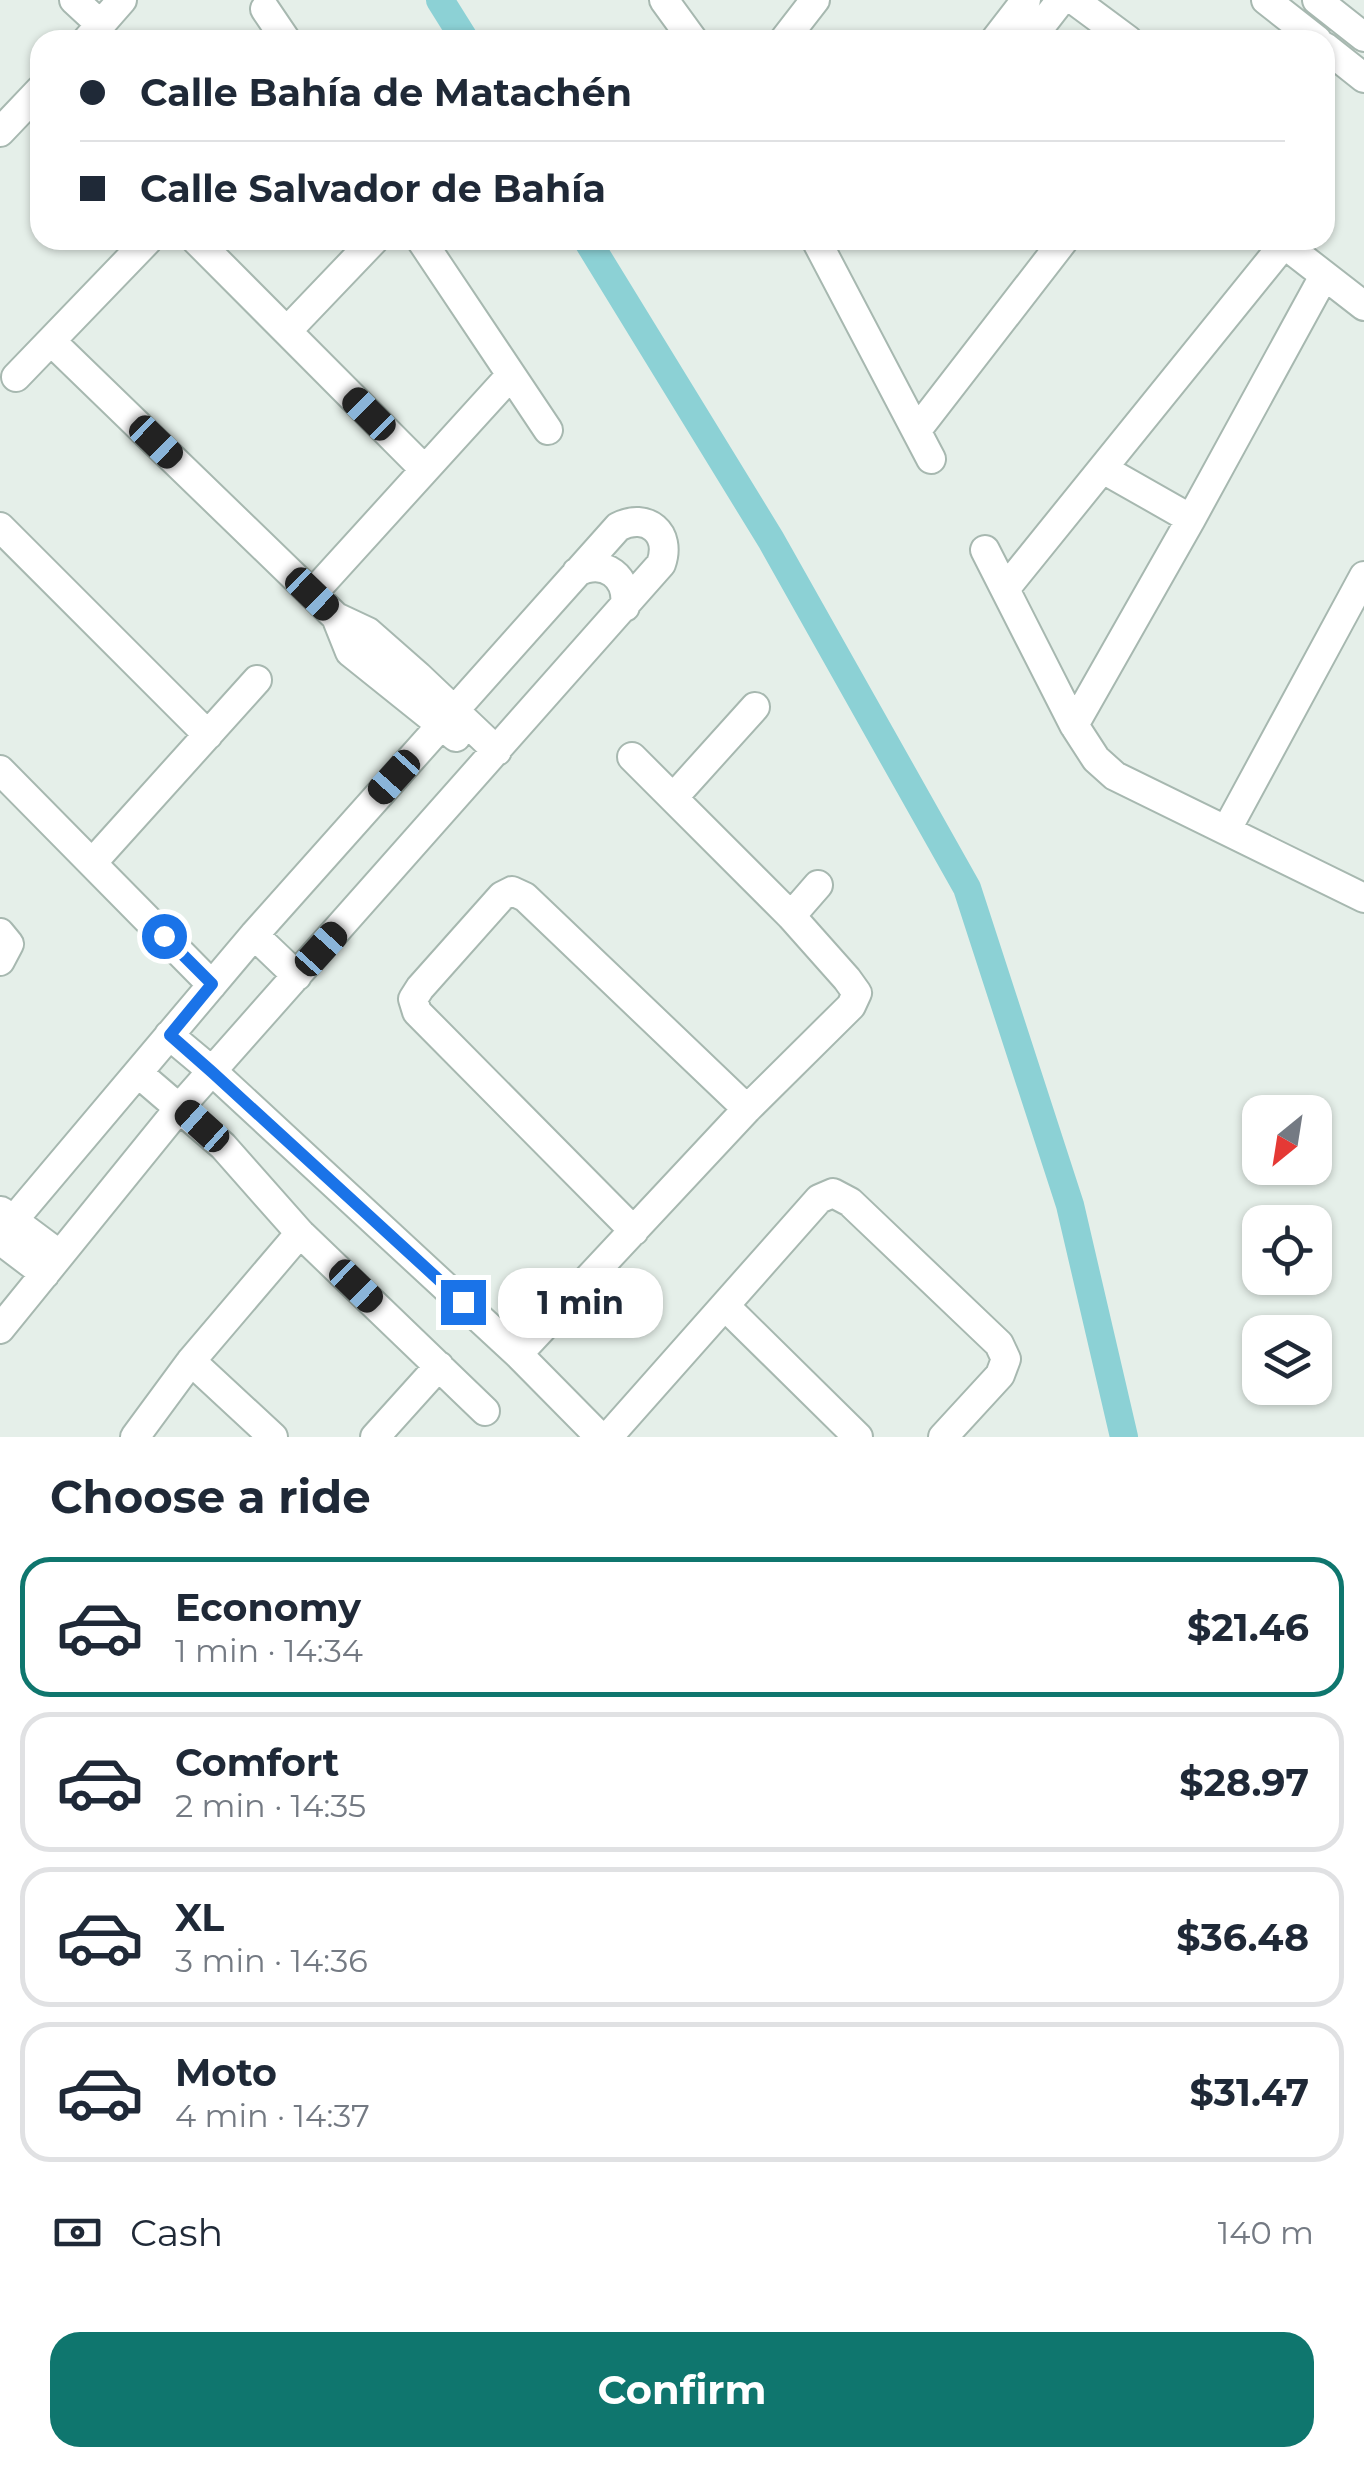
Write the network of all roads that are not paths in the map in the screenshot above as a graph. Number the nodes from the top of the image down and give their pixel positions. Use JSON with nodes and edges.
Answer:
{"nodes":[{"id":1,"x":74,"y":0,"type":"edge"},
{"id":2,"x":122,"y":0,"type":"edge"},
{"id":3,"x":664,"y":0,"type":"edge"},
{"id":4,"x":816,"y":0,"type":"edge"},
{"id":5,"x":1026,"y":0,"type":"edge"},
{"id":6,"x":1062,"y":0,"type":"edge"},
{"id":7,"x":1074,"y":0,"type":"edge"},
{"id":8,"x":1266,"y":0,"type":"edge"},
{"id":9,"x":1317,"y":0,"type":"edge"},
{"id":10,"x":265,"y":9,"type":"dead end"},
{"id":11,"x":92,"y":30,"type":"edge"},
{"id":12,"x":97,"y":30,"type":"edge"},
{"id":13,"x":279,"y":30,"type":"edge"},
{"id":14,"x":686,"y":30,"type":"edge"},
{"id":15,"x":792,"y":30,"type":"edge"},
{"id":16,"x":1016,"y":30,"type":"edge"},
{"id":17,"x":1023,"y":30,"type":"edge"},
{"id":18,"x":1114,"y":30,"type":"edge"},
{"id":19,"x":1304,"y":30,"type":"edge"},
{"id":20,"x":1364,"y":37,"type":"edge"},
{"id":21,"x":1335,"y":55,"type":"edge"},
{"id":22,"x":1364,"y":78,"type":"edge"},
{"id":23,"x":30,"y":100,"type":"edge"},
{"id":24,"x":0,"y":132,"type":"edge"},
{"id":25,"x":138,"y":250,"type":"edge"},
{"id":26,"x":206,"y":250,"type":"edge"},
{"id":27,"x":364,"y":250,"type":"edge"},
{"id":28,"x":427,"y":250,"type":"edge"},
{"id":29,"x":828,"y":250,"type":"edge"},
{"id":30,"x":1056,"y":250,"type":"edge"},
{"id":31,"x":1276,"y":250,"type":"edge"},
{"id":32,"x":1292,"y":250,"type":"edge"},
{"id":33,"x":1324,"y":276,"type":"junction"},
{"id":34,"x":1364,"y":306,"type":"edge"},
{"id":35,"x":287,"y":331,"type":"junction"},
{"id":36,"x":51,"y":341,"type":"junction"},
{"id":37,"x":511,"y":375,"type":"junction"},
{"id":38,"x":16,"y":377,"type":"dead end"},
{"id":39,"x":548,"y":430,"type":"dead end"},
{"id":40,"x":917,"y":430,"type":"junction"},
{"id":41,"x":931,"y":459,"type":"dead end"},
{"id":42,"x":424,"y":469,"type":"junction"},
{"id":43,"x":1103,"y":469,"type":"junction"},
{"id":44,"x":1191,"y":519,"type":"junction"},
{"id":45,"x":0,"y":527,"type":"edge"},
{"id":46,"x":985,"y":550,"type":"dead end"},
{"id":47,"x":578,"y":572,"type":"junction"},
{"id":48,"x":1364,"y":576,"type":"edge"},
{"id":49,"x":1005,"y":589,"type":"junction"},
{"id":50,"x":312,"y":594,"type":"junction"},
{"id":51,"x":625,"y":606,"type":"junction"},
{"id":52,"x":258,"y":680,"type":"dead end"},
{"id":53,"x":754,"y":707,"type":"dead end"},
{"id":54,"x":448,"y":718,"type":"junction"},
{"id":55,"x":1074,"y":725,"type":"junction"},
{"id":56,"x":208,"y":735,"type":"junction"},
{"id":57,"x":491,"y":757,"type":"junction"},
{"id":58,"x":632,"y":757,"type":"dead end"},
{"id":59,"x":0,"y":770,"type":"edge"},
{"id":60,"x":673,"y":798,"type":"junction"},
{"id":61,"x":1227,"y":829,"type":"junction"},
{"id":62,"x":93,"y":862,"type":"junction"},
{"id":63,"x":818,"y":885,"type":"dead end"},
{"id":64,"x":1364,"y":898,"type":"edge"},
{"id":65,"x":791,"y":916,"type":"junction"},
{"id":66,"x":0,"y":933,"type":"edge"},
{"id":67,"x":254,"y":935,"type":"junction"},
{"id":68,"x":0,"y":962,"type":"edge"},
{"id":69,"x":298,"y":976,"type":"junction"},
{"id":70,"x":212,"y":984,"type":"junction"},
{"id":71,"x":170,"y":1035,"type":"junction"},
{"id":72,"x":212,"y":1072,"type":"junction"},
{"id":73,"x":138,"y":1073,"type":"junction"},
{"id":74,"x":180,"y":1108,"type":"junction"},
{"id":75,"x":747,"y":1110,"type":"junction"},
{"id":76,"x":4,"y":1226,"type":"edge"},
{"id":77,"x":634,"y":1231,"type":"junction"},
{"id":78,"x":300,"y":1233,"type":"junction"},
{"id":79,"x":52,"y":1264,"type":"junction"},
{"id":80,"x":726,"y":1306,"type":"junction"},
{"id":81,"x":0,"y":1329,"type":"edge"},
{"id":82,"x":518,"y":1354,"type":"junction"},
{"id":83,"x":191,"y":1362,"type":"junction"},
{"id":84,"x":439,"y":1366,"type":"junction"},
{"id":85,"x":485,"y":1411,"type":"dead end"},
{"id":86,"x":135,"y":1437,"type":"edge"},
{"id":87,"x":273,"y":1437,"type":"edge"},
{"id":88,"x":375,"y":1437,"type":"edge"},
{"id":89,"x":604,"y":1437,"type":"edge"},
{"id":90,"x":858,"y":1437,"type":"edge"},
{"id":91,"x":943,"y":1437,"type":"edge"}],
"edges":[{"from":1,"to":11,"type":"street"},
{"from":2,"to":12,"type":"street"},
{"from":3,"to":14,"type":"street"},
{"from":4,"to":15,"type":"street"},
{"from":5,"to":16,"type":"street"},
{"from":6,"to":17,"type":"street"},
{"from":7,"to":18,"type":"street"},
{"from":8,"to":19,"type":"street"},
{"from":9,"to":20,"type":"street"},
{"from":10,"to":13,"type":"street"},
{"from":21,"to":22,"type":"street"},
{"from":23,"to":24,"type":"street"},
{"from":25,"to":36,"type":"street"},
{"from":26,"to":35,"type":"street"},
{"from":27,"to":35,"type":"street"},
{"from":28,"to":37,"type":"street"},
{"from":29,"to":40,"type":"street"},
{"from":30,"to":40,"type":"street"},
{"from":31,"to":43,"type":"street"},
{"from":32,"to":33,"type":"street"},
{"from":33,"to":34,"type":"street"},
{"from":33,"to":44,"type":"street"},
{"from":35,"to":42,"type":"street"},
{"from":36,"to":38,"type":"street"},
{"from":36,"to":50,"type":"street"},
{"from":37,"to":39,"type":"street"},
{"from":37,"to":42,"type":"street"},
{"from":40,"to":41,"type":"street"},
{"from":42,"to":50,"type":"street"},
{"from":43,"to":44,"type":"street"},
{"from":43,"to":49,"type":"street"},
{"from":44,"to":55,"type":"street"},
{"from":45,"to":56,"type":"street"},
{"from":46,"to":49,"type":"street"},
{"from":47,"to":51,"type":"street"},
{"from":47,"to":51,"type":"street"},
{"from":47,"to":54,"type":"street"},
{"from":48,"to":61,"type":"street"},
{"from":49,"to":55,"type":"street"},
{"from":50,"to":54,"type":"street"},
{"from":51,"to":57,"type":"street"},
{"from":52,"to":56,"type":"street"},
{"from":53,"to":60,"type":"street"},
{"from":54,"to":57,"type":"street"},
{"from":54,"to":67,"type":"street"},
{"from":55,"to":61,"type":"street"},
{"from":56,"to":62,"type":"street"},
{"from":57,"to":69,"type":"street"},
{"from":58,"to":60,"type":"street"},
{"from":59,"to":62,"type":"street"},
{"from":60,"to":65,"type":"street"},
{"from":61,"to":64,"type":"street"},
{"from":62,"to":70,"type":"street"},
{"from":63,"to":65,"type":"street"},
{"from":65,"to":75,"type":"street"},
{"from":66,"to":68,"type":"street"},
{"from":67,"to":69,"type":"street"},
{"from":67,"to":70,"type":"street"},
{"from":69,"to":72,"type":"street"},
{"from":70,"to":71,"type":"street"},
{"from":71,"to":72,"type":"street"},
{"from":71,"to":73,"type":"street"},
{"from":72,"to":74,"type":"street"},
{"from":72,"to":82,"type":"street"},
{"from":73,"to":74,"type":"street"},
{"from":73,"to":76,"type":"street"},
{"from":74,"to":78,"type":"street"},
{"from":74,"to":79,"type":"street"},
{"from":75,"to":77,"type":"street"},
{"from":75,"to":77,"type":"street"},
{"from":76,"to":79,"type":"street"},
{"from":77,"to":82,"type":"street"},
{"from":78,"to":83,"type":"street"},
{"from":78,"to":84,"type":"street"},
{"from":79,"to":81,"type":"street"},
{"from":80,"to":89,"type":"street"},
{"from":80,"to":90,"type":"street"},
{"from":80,"to":91,"type":"street"},
{"from":82,"to":89,"type":"street"},
{"from":83,"to":86,"type":"street"},
{"from":83,"to":87,"type":"street"},
{"from":84,"to":85,"type":"street"},
{"from":84,"to":88,"type":"street"}]}
